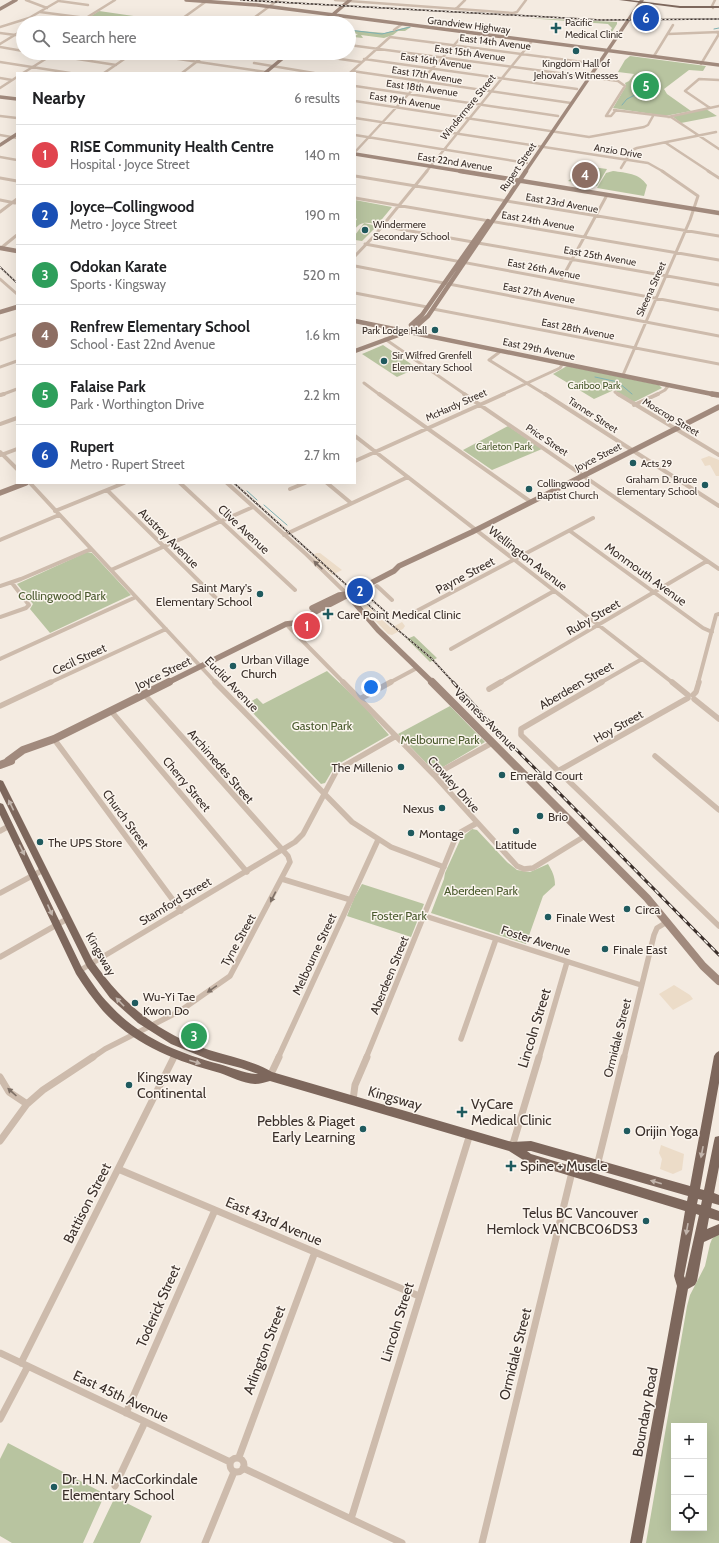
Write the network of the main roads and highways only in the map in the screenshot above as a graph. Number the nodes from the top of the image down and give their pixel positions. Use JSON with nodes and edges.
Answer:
{"nodes":[{"id":1,"x":621,"y":0,"type":"edge"},
{"id":2,"x":639,"y":1,"type":"edge"},
{"id":3,"x":719,"y":7,"type":"edge"},
{"id":4,"x":0,"y":783,"type":"edge"},
{"id":5,"x":0,"y":806,"type":"edge"},
{"id":6,"x":719,"y":1056,"type":"edge"},
{"id":7,"x":270,"y":1076,"type":"junction"},
{"id":8,"x":719,"y":1141,"type":"edge"},
{"id":9,"x":512,"y":1147,"type":"junction"},
{"id":10,"x":716,"y":1174,"type":"edge"},
{"id":11,"x":694,"y":1193,"type":"junction"},
{"id":12,"x":708,"y":1197,"type":"junction"},
{"id":13,"x":719,"y":1200,"type":"edge"},
{"id":14,"x":691,"y":1208,"type":"junction"},
{"id":15,"x":705,"y":1212,"type":"junction"},
{"id":16,"x":719,"y":1216,"type":"edge"},
{"id":17,"x":719,"y":1229,"type":"edge"},
{"id":18,"x":700,"y":1238,"type":"junction"},
{"id":19,"x":683,"y":1286,"type":"junction"},
{"id":20,"x":636,"y":1543,"type":"edge"}],
"edges":[{"from":1,"to":2,"type":"main road"},
{"from":2,"to":3,"type":"main road"},
{"from":7,"to":4,"type":"main road","name":"Kingsway","one_way":true},
{"from":5,"to":7,"type":"main road","name":"Kingsway","one_way":true},
{"from":6,"to":11,"type":"main road","name":"Boundary Road","one_way":true},
{"from":7,"to":9,"type":"main road","name":"Kingsway"},
{"from":8,"to":10,"type":"main road","name":"Boundary Road"},
{"from":11,"to":9,"type":"main road","name":"Kingsway","one_way":true},
{"from":9,"to":14,"type":"main road","name":"Kingsway"},
{"from":10,"to":12,"type":"main road","name":"Boundary Road"},
{"from":11,"to":12,"type":"main road","name":"Kingsway"},
{"from":11,"to":14,"type":"main road","name":"Boundary Road"},
{"from":12,"to":13,"type":"main road","name":"Kingsway"},
{"from":12,"to":15,"type":"main road","name":"Boundary Road"},
{"from":14,"to":15,"type":"main road","name":"Kingsway"},
{"from":14,"to":19,"type":"main road","name":"Boundary Road","one_way":true},
{"from":15,"to":16,"type":"main road","name":"Kingsway"},
{"from":15,"to":18,"type":"main road","name":"Boundary Road"},
{"from":17,"to":18,"type":"main road"},
{"from":18,"to":19,"type":"main road","name":"Boundary Road"},
{"from":19,"to":20,"type":"main road","name":"Boundary Road"}]}
